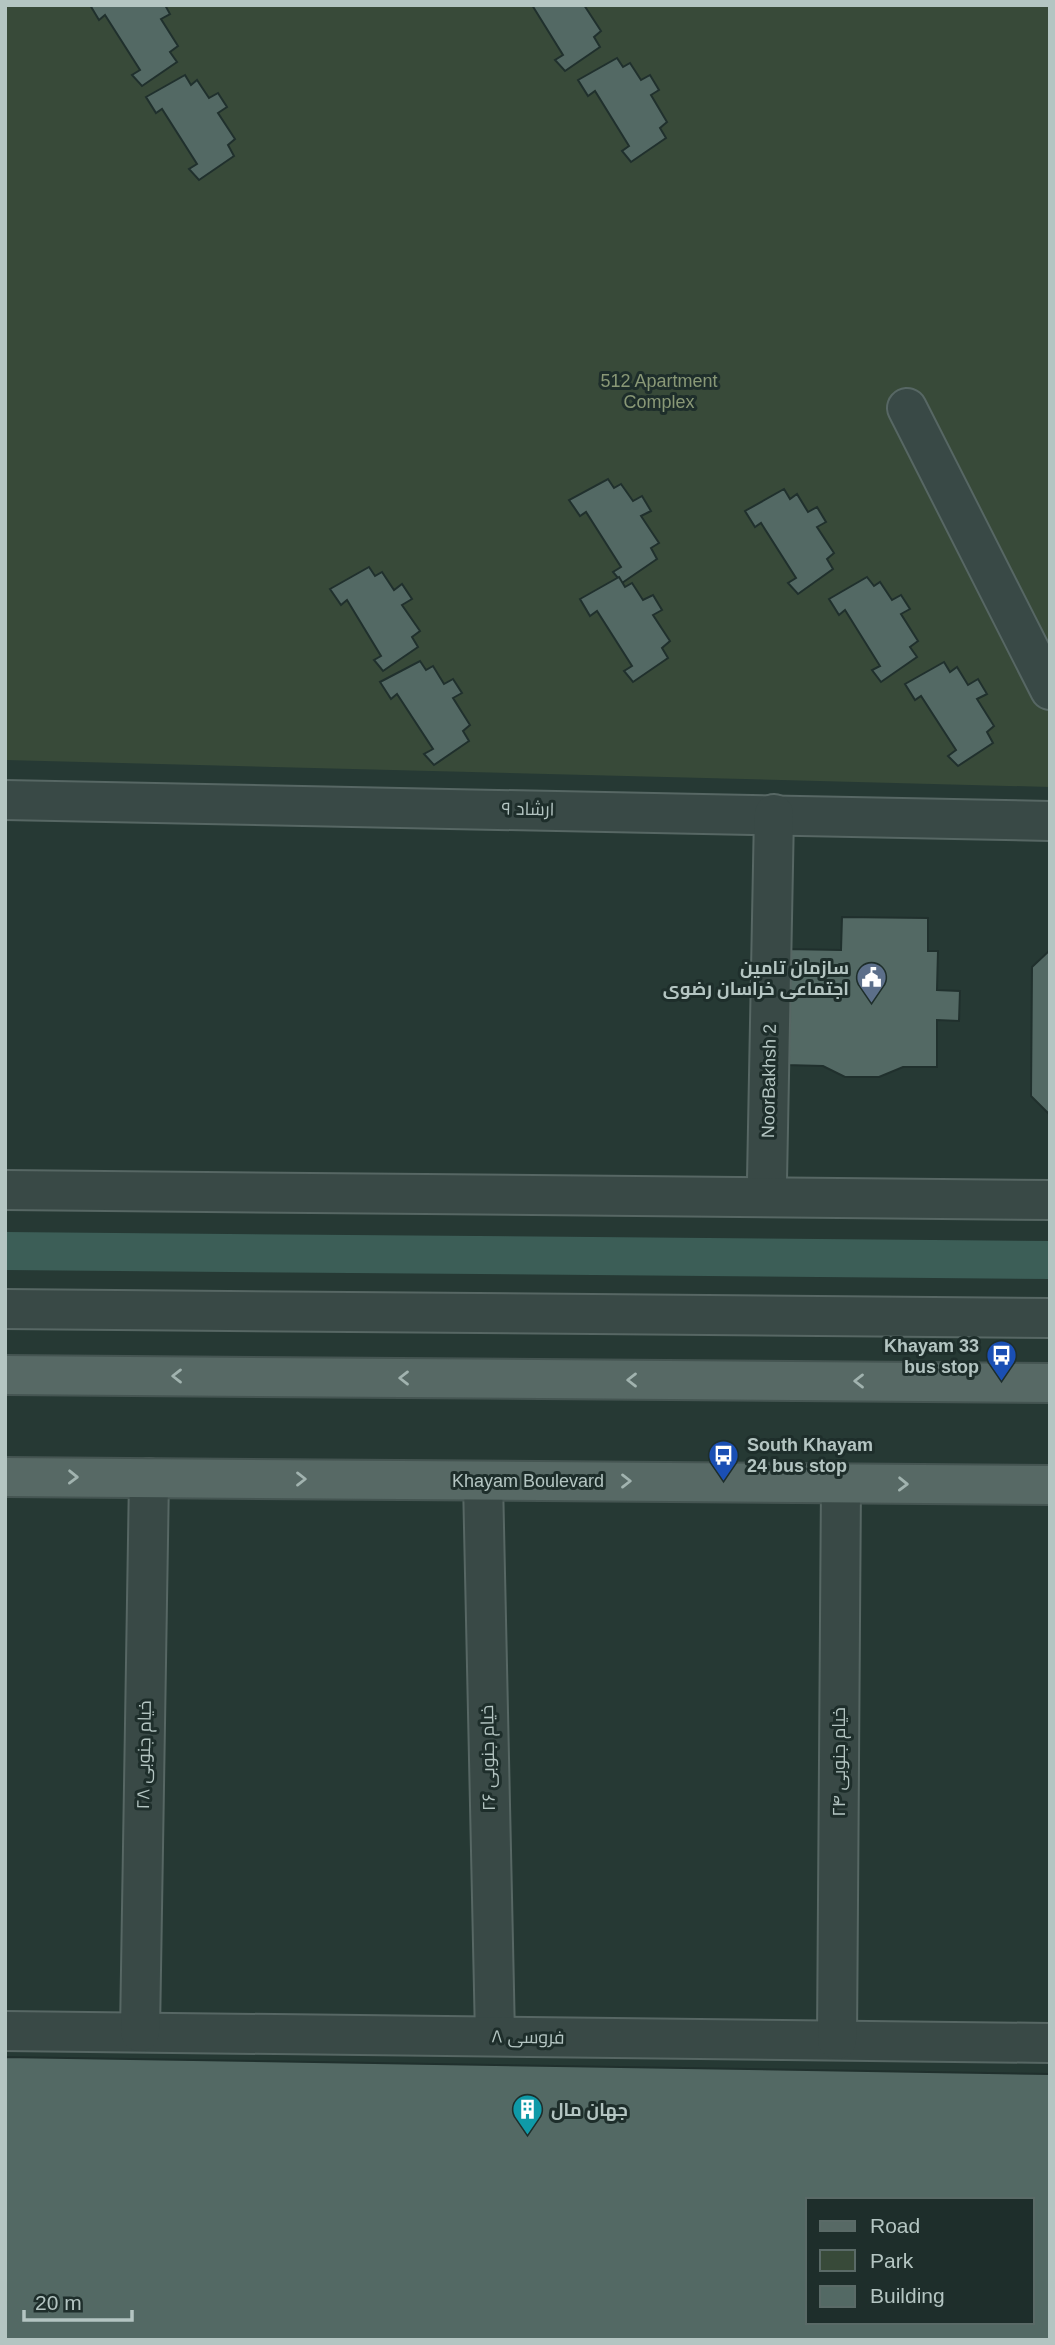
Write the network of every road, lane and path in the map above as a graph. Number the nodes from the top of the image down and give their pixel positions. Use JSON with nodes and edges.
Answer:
{"nodes":[{"id":1,"x":906,"y":408,"type":"dead end"},
{"id":2,"x":1050,"y":690,"type":"edge"},
{"id":3,"x":5,"y":800,"type":"edge"},
{"id":4,"x":774,"y":814,"type":"junction"},
{"id":5,"x":1050,"y":821,"type":"edge"},
{"id":6,"x":767,"y":1180,"type":"dead end"},
{"id":7,"x":5,"y":1190,"type":"edge"},
{"id":8,"x":1050,"y":1200,"type":"edge"},
{"id":9,"x":5,"y":1309,"type":"edge"},
{"id":10,"x":1050,"y":1318,"type":"edge"},
{"id":11,"x":5,"y":1375,"type":"edge"},
{"id":12,"x":1050,"y":1383,"type":"edge"},
{"id":13,"x":5,"y":1477,"type":"edge"},
{"id":14,"x":149,"y":1478,"type":"junction"},
{"id":15,"x":482,"y":1480,"type":"junction"},
{"id":16,"x":841,"y":1483,"type":"junction"},
{"id":17,"x":1050,"y":1485,"type":"edge"},
{"id":18,"x":5,"y":2031,"type":"edge"},
{"id":19,"x":140,"y":2032,"type":"junction"},
{"id":20,"x":495,"y":2036,"type":"junction"},
{"id":21,"x":837,"y":2040,"type":"junction"},
{"id":22,"x":1050,"y":2043,"type":"edge"}],
"edges":[{"from":1,"to":2,"type":"street"},
{"from":3,"to":4,"type":"street","name":"ارشاد ۹"},
{"from":4,"to":5,"type":"street","name":"ارشاد ۹"},
{"from":4,"to":6,"type":"street","name":"NoorBakhsh 2"},
{"from":7,"to":8,"type":"street"},
{"from":9,"to":10,"type":"street"},
{"from":12,"to":11,"type":"main road","one_way":true},
{"from":13,"to":14,"type":"main road","name":"Khayam Boulevard","one_way":true},
{"from":14,"to":15,"type":"main road","name":"Khayam Boulevard","one_way":true},
{"from":14,"to":19,"type":"street","name":"خیام جنوبی ۲۸"},
{"from":15,"to":16,"type":"main road","name":"Khayam Boulevard","one_way":true},
{"from":15,"to":20,"type":"street","name":"خیام جنوبی ۲۶"},
{"from":16,"to":17,"type":"main road","name":"Khayam Boulevard","one_way":true},
{"from":16,"to":21,"type":"street","name":"خیام جنوبی ۲۴"},
{"from":18,"to":19,"type":"street","name":"فروسی ۸"},
{"from":19,"to":20,"type":"street","name":"فروسی ۸"},
{"from":20,"to":21,"type":"street","name":"فروسی ۸"},
{"from":21,"to":22,"type":"street","name":"فروسی ۸"}]}
